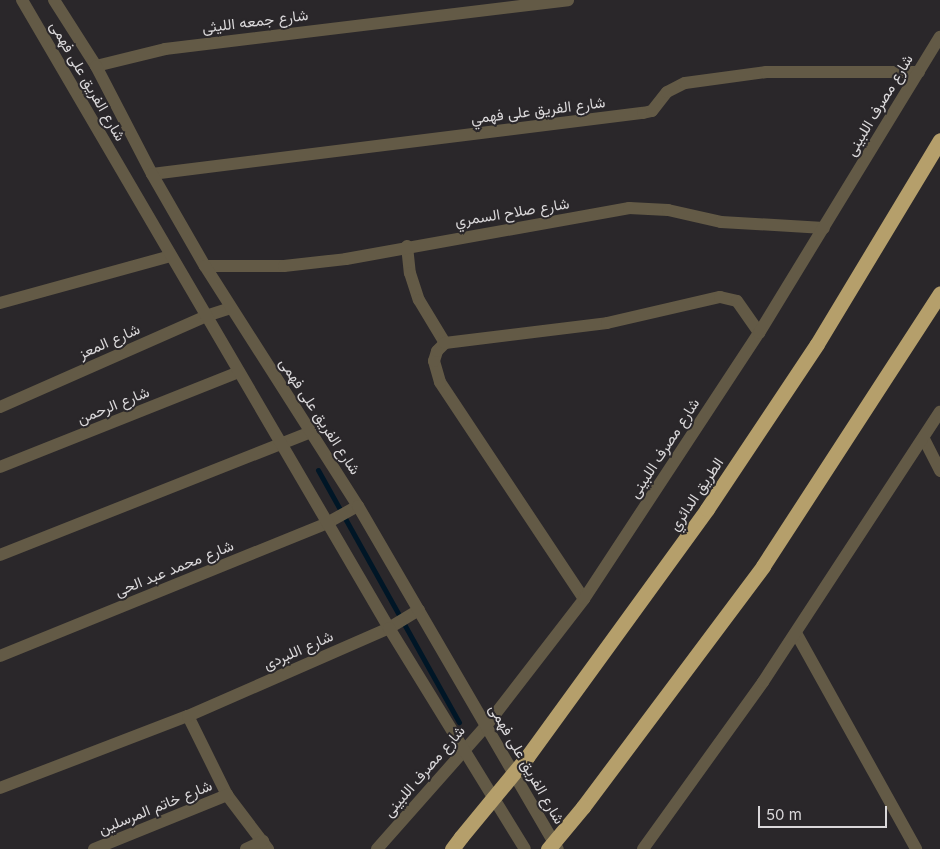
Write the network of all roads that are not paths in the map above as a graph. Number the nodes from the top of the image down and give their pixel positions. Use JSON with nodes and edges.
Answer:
{"nodes":[{"id":1,"x":22,"y":0,"type":"edge"},
{"id":2,"x":54,"y":0,"type":"edge"},
{"id":3,"x":568,"y":0,"type":"edge"},
{"id":4,"x":491,"y":4,"type":"edge"},
{"id":5,"x":940,"y":37,"type":"edge"},
{"id":6,"x":96,"y":66,"type":"junction"},
{"id":7,"x":918,"y":72,"type":"junction"},
{"id":8,"x":940,"y":140,"type":"edge"},
{"id":9,"x":152,"y":174,"type":"junction"},
{"id":10,"x":824,"y":228,"type":"junction"},
{"id":11,"x":407,"y":246,"type":"junction"},
{"id":12,"x":170,"y":256,"type":"junction"},
{"id":13,"x":205,"y":266,"type":"junction"},
{"id":14,"x":940,"y":293,"type":"edge"},
{"id":15,"x":0,"y":303,"type":"edge"},
{"id":16,"x":231,"y":308,"type":"junction"},
{"id":17,"x":206,"y":316,"type":"junction"},
{"id":18,"x":759,"y":333,"type":"junction"},
{"id":19,"x":446,"y":343,"type":"junction"},
{"id":20,"x":239,"y":372,"type":"junction"},
{"id":21,"x":0,"y":407,"type":"edge"},
{"id":22,"x":940,"y":412,"type":"edge"},
{"id":23,"x":310,"y":432,"type":"junction"},
{"id":24,"x":924,"y":439,"type":"junction"},
{"id":25,"x":280,"y":443,"type":"junction"},
{"id":26,"x":0,"y":468,"type":"edge"},
{"id":27,"x":940,"y":471,"type":"edge"},
{"id":28,"x":354,"y":508,"type":"junction"},
{"id":29,"x":330,"y":522,"type":"junction"},
{"id":30,"x":0,"y":555,"type":"edge"},
{"id":31,"x":584,"y":599,"type":"junction"},
{"id":32,"x":416,"y":612,"type":"junction"},
{"id":33,"x":392,"y":626,"type":"junction"},
{"id":34,"x":796,"y":633,"type":"junction"},
{"id":35,"x":0,"y":656,"type":"edge"},
{"id":36,"x":188,"y":716,"type":"junction"},
{"id":37,"x":486,"y":726,"type":"junction"},
{"id":38,"x":465,"y":748,"type":"junction"},
{"id":39,"x":0,"y":788,"type":"edge"},
{"id":40,"x":227,"y":795,"type":"junction"},
{"id":41,"x":457,"y":843,"type":"edge"},
{"id":42,"x":266,"y":845,"type":"edge"},
{"id":43,"x":94,"y":849,"type":"edge"},
{"id":44,"x":246,"y":849,"type":"edge"},
{"id":45,"x":377,"y":849,"type":"edge"},
{"id":46,"x":525,"y":849,"type":"edge"},
{"id":47,"x":548,"y":849,"type":"edge"},
{"id":48,"x":558,"y":849,"type":"edge"},
{"id":49,"x":643,"y":849,"type":"edge"},
{"id":50,"x":916,"y":849,"type":"edge"}],
"edges":[{"from":1,"to":12,"type":"street","name":"شارع الفريق على فهمى"},
{"from":2,"to":6,"type":"street","name":"شارع الفريق على فهمى"},
{"from":3,"to":4,"type":"street","name":"شارع جمعه الليثى"},
{"from":4,"to":6,"type":"street","name":"شارع جمعه الليثى"},
{"from":5,"to":7,"type":"street","name":"شارع مصرف اللبينى"},
{"from":6,"to":9,"type":"street","name":"شارع الفريق على فهمى"},
{"from":7,"to":9,"type":"street","name":"شارع الفريق على فهمي"},
{"from":7,"to":10,"type":"street","name":"شارع مصرف اللبينى"},
{"from":8,"to":41,"type":"highway","name":"الطريق الدائري","bridge":true},
{"from":9,"to":13,"type":"street","name":"شارع الفريق على فهمى"},
{"from":10,"to":11,"type":"street","name":"شارع صلاح السمري"},
{"from":10,"to":18,"type":"street","name":"شارع مصرف اللبينى"},
{"from":11,"to":13,"type":"street","name":"شارع صلاح السمري"},
{"from":11,"to":19,"type":"street"},
{"from":12,"to":15,"type":"street"},
{"from":12,"to":17,"type":"street","name":"شارع الفريق على فهمى"},
{"from":13,"to":16,"type":"street","name":"شارع الفريق على فهمى"},
{"from":14,"to":47,"type":"highway","bridge":true},
{"from":16,"to":17,"type":"street","name":"شارع المعز"},
{"from":16,"to":23,"type":"street","name":"شارع الفريق على فهمى"},
{"from":17,"to":20,"type":"street","name":"شارع الفريق على فهمى"},
{"from":17,"to":21,"type":"street","name":"شارع المعز"},
{"from":18,"to":19,"type":"street"},
{"from":18,"to":31,"type":"street","name":"شارع مصرف اللبينى"},
{"from":19,"to":31,"type":"street"},
{"from":20,"to":25,"type":"street","name":"شارع الفريق على فهمى"},
{"from":20,"to":26,"type":"street","name":"شارع الرحمن"},
{"from":22,"to":24,"type":"street"},
{"from":23,"to":25,"type":"street"},
{"from":23,"to":28,"type":"street","name":"شارع الفريق على فهمى"},
{"from":24,"to":27,"type":"street"},
{"from":24,"to":34,"type":"street"},
{"from":25,"to":29,"type":"street","name":"شارع الفريق على فهمى"},
{"from":25,"to":30,"type":"street"},
{"from":28,"to":29,"type":"street","name":"شارع محمد عبد الحى"},
{"from":28,"to":32,"type":"street","name":"شارع الفريق على فهمى"},
{"from":29,"to":33,"type":"street","name":"شارع الفريق على فهمى"},
{"from":29,"to":35,"type":"street","name":"شارع محمد عبد الحى"},
{"from":31,"to":37,"type":"street","name":"شارع مصرف اللبينى"},
{"from":32,"to":33,"type":"street","name":"شارع اللبردى"},
{"from":32,"to":37,"type":"street","name":"شارع الفريق على فهمى"},
{"from":33,"to":36,"type":"street","name":"شارع اللبردى"},
{"from":33,"to":38,"type":"street","name":"شارع الفريق على فهمى"},
{"from":34,"to":49,"type":"street"},
{"from":34,"to":50,"type":"street"},
{"from":36,"to":39,"type":"street","name":"شارع اللبردى"},
{"from":36,"to":40,"type":"street"},
{"from":37,"to":38,"type":"street","name":"شارع مصرف اللبينى"},
{"from":37,"to":48,"type":"street","name":"شارع الفريق على فهمى"},
{"from":38,"to":45,"type":"street","name":"شارع مصرف اللبينى"},
{"from":38,"to":46,"type":"street","name":"شارع الفريق على فهمى"},
{"from":40,"to":42,"type":"street"},
{"from":40,"to":43,"type":"street","name":"شارع خاتم المرسلين"},
{"from":42,"to":44,"type":"street"}]}
